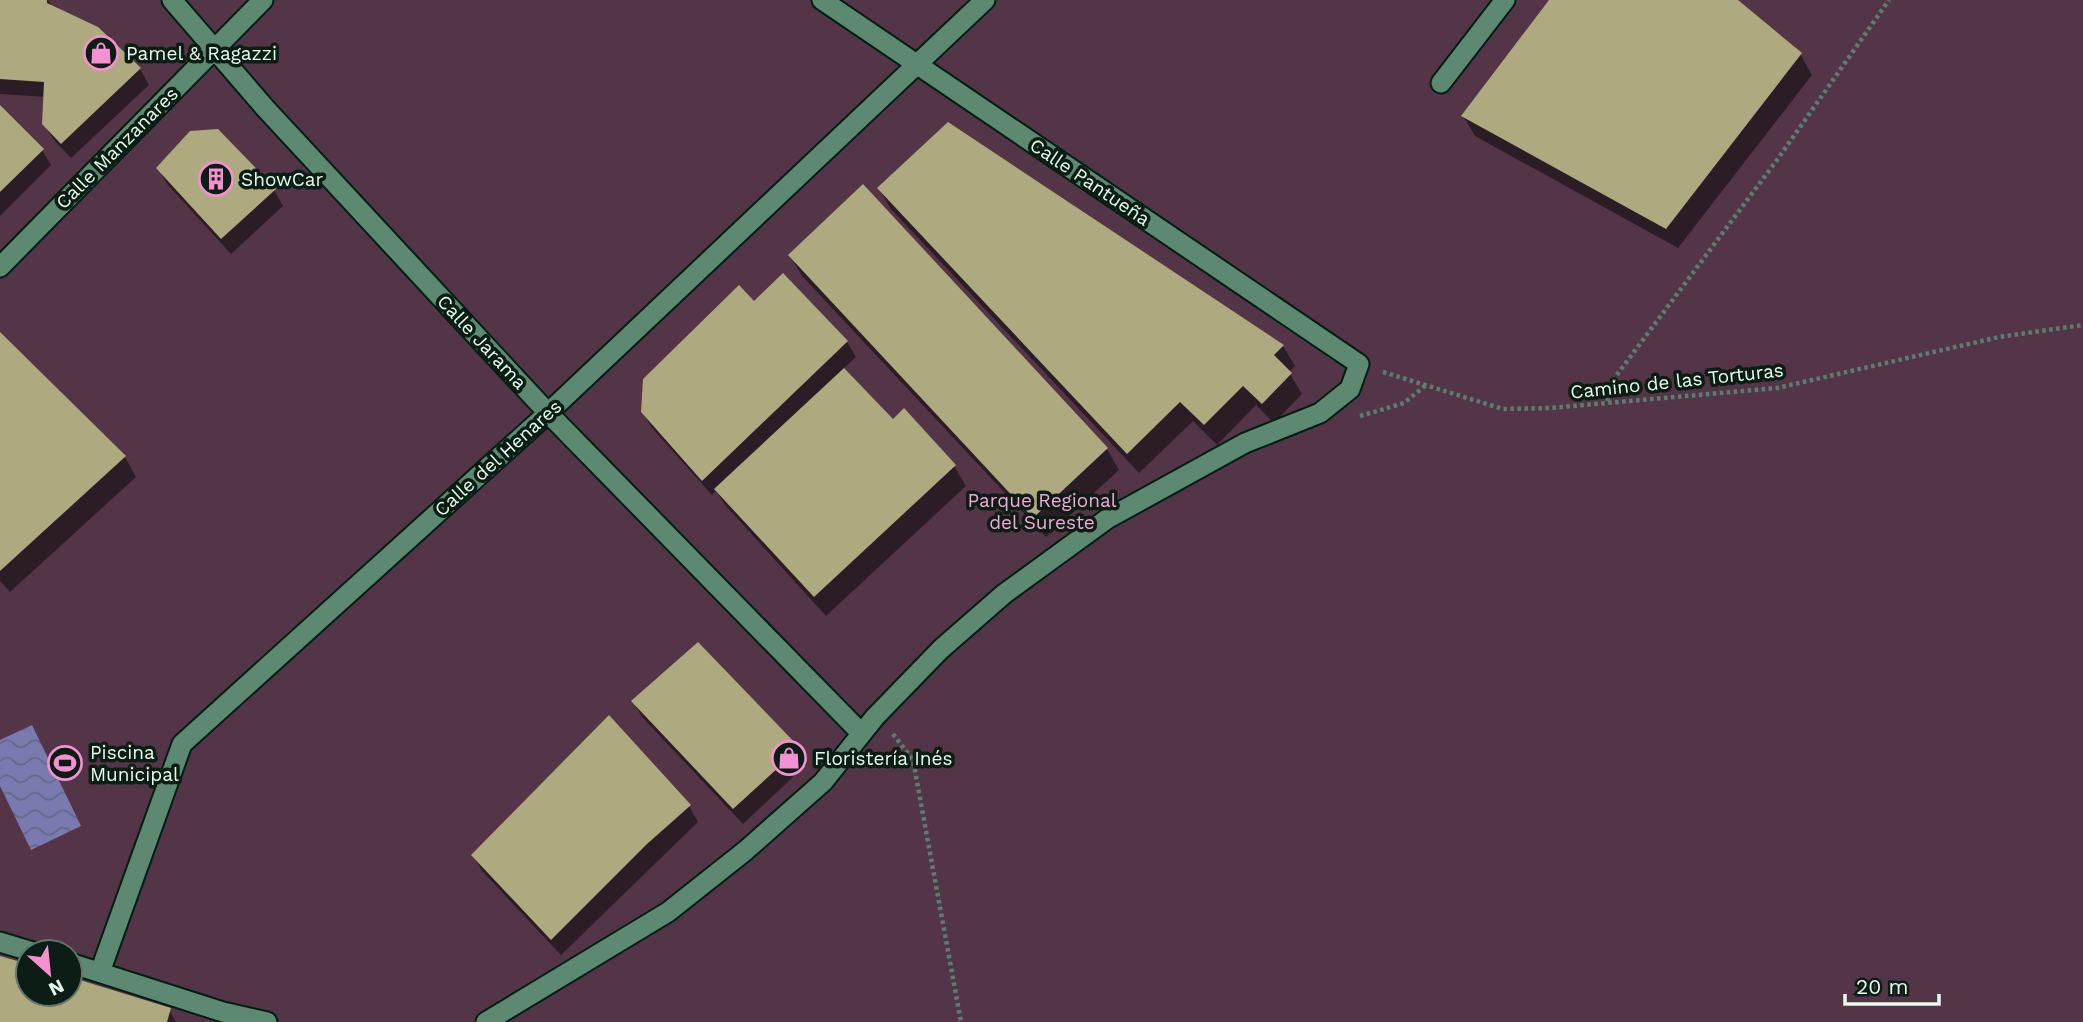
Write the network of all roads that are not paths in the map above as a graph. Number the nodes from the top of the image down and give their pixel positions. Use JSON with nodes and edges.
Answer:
{"nodes":[{"id":1,"x":172,"y":0,"type":"edge"},
{"id":2,"x":263,"y":0,"type":"edge"},
{"id":3,"x":822,"y":0,"type":"edge"},
{"id":4,"x":985,"y":0,"type":"edge"},
{"id":5,"x":1505,"y":0,"type":"edge"},
{"id":6,"x":215,"y":49,"type":"junction"},
{"id":7,"x":916,"y":65,"type":"junction"},
{"id":8,"x":1441,"y":83,"type":"dead end"},
{"id":9,"x":0,"y":267,"type":"edge"},
{"id":10,"x":548,"y":413,"type":"junction"},
{"id":11,"x":861,"y":733,"type":"junction"},
{"id":12,"x":84,"y":967,"type":"edge"},
{"id":13,"x":100,"y":972,"type":"junction"},
{"id":14,"x":223,"y":1014,"type":"edge"},
{"id":15,"x":197,"y":1022,"type":"edge"},
{"id":16,"x":267,"y":1022,"type":"edge"},
{"id":17,"x":486,"y":1022,"type":"edge"}],
"edges":[{"from":1,"to":6,"type":"street","name":"Calle Jarama"},
{"from":2,"to":6,"type":"street","name":"Calle Manzanares"},
{"from":3,"to":7,"type":"street","name":"Calle Pantueña"},
{"from":4,"to":7,"type":"street","name":"Calle del Henares"},
{"from":5,"to":8,"type":"street"},
{"from":6,"to":9,"type":"street","name":"Calle Manzanares"},
{"from":6,"to":10,"type":"street","name":"Calle Jarama"},
{"from":7,"to":10,"type":"street","name":"Calle del Henares"},
{"from":7,"to":11,"type":"street","name":"Calle Pantueña"},
{"from":10,"to":11,"type":"street","name":"Calle Jarama"},
{"from":10,"to":13,"type":"street","name":"Calle del Henares"},
{"from":11,"to":17,"type":"street"},
{"from":12,"to":13,"type":"street"},
{"from":13,"to":14,"type":"street"},
{"from":14,"to":15,"type":"street"},
{"from":14,"to":16,"type":"street"}]}
